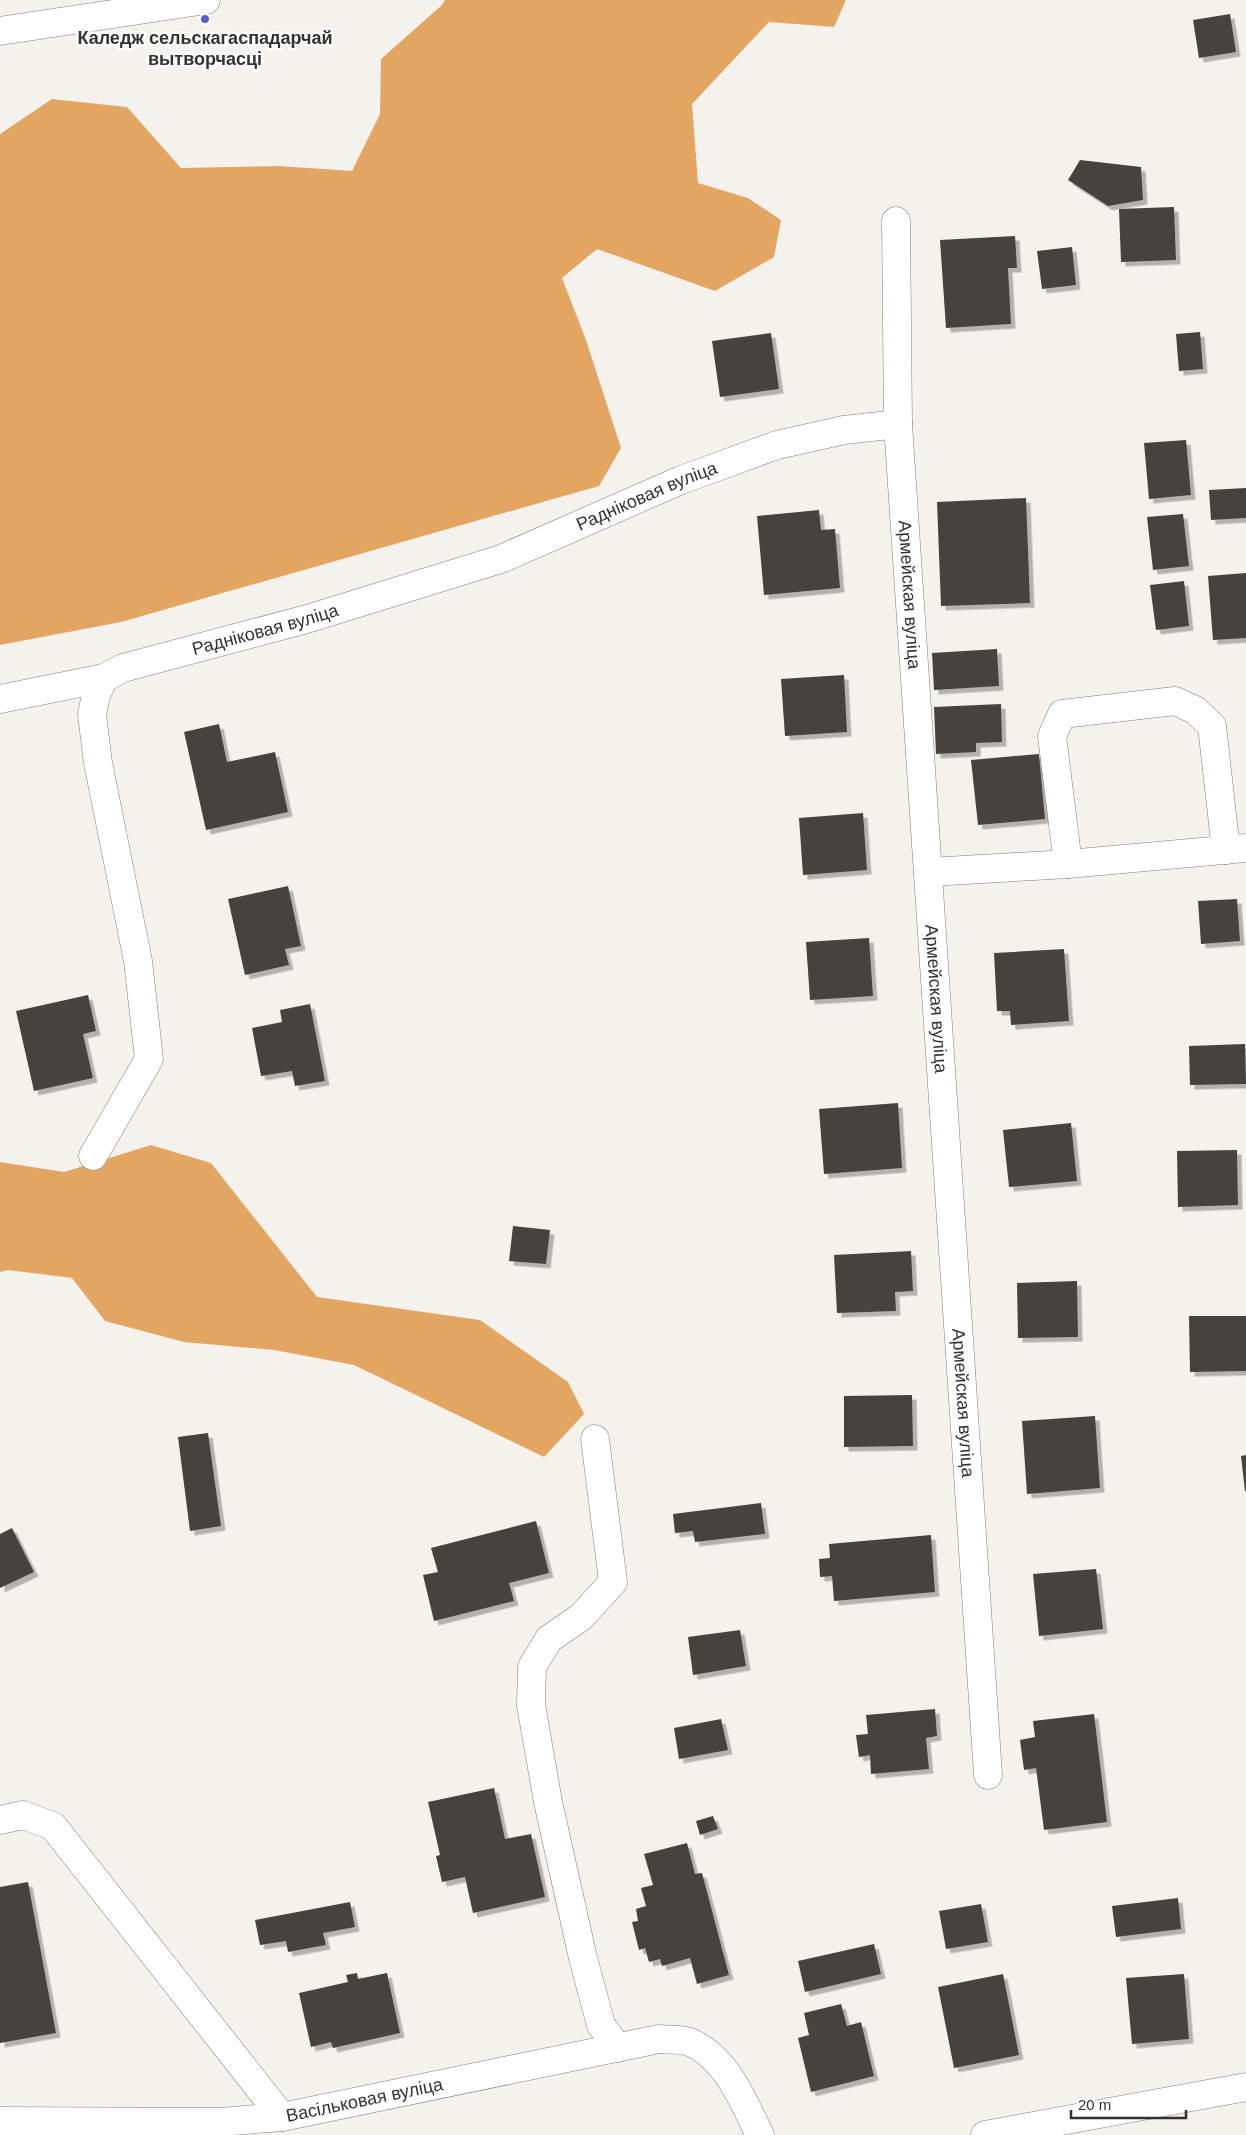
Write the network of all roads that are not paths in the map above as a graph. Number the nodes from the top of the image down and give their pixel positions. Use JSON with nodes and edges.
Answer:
{"nodes":[{"id":1,"x":206,"y":0,"type":"edge"},
{"id":2,"x":0,"y":31,"type":"edge"},
{"id":3,"x":896,"y":221,"type":"dead end"},
{"id":4,"x":898,"y":424,"type":"junction"},
{"id":5,"x":104,"y":678,"type":"junction"},
{"id":6,"x":0,"y":699,"type":"edge"},
{"id":7,"x":1236,"y":849,"type":"edge"},
{"id":8,"x":1068,"y":864,"type":"junction"},
{"id":9,"x":929,"y":872,"type":"junction"},
{"id":10,"x":93,"y":1156,"type":"dead end"},
{"id":11,"x":594,"y":1439,"type":"dead end"},
{"id":12,"x":988,"y":1775,"type":"dead end"},
{"id":13,"x":0,"y":1820,"type":"edge"},
{"id":14,"x":618,"y":2048,"type":"junction"},
{"id":15,"x":1246,"y":2087,"type":"edge"},
{"id":16,"x":282,"y":2117,"type":"junction"},
{"id":17,"x":0,"y":2121,"type":"edge"},
{"id":18,"x":760,"y":2135,"type":"edge"},
{"id":19,"x":985,"y":2135,"type":"edge"}],
"edges":[{"from":1,"to":2,"type":"street"},
{"from":3,"to":4,"type":"street","name":"Армейская вуліца"},
{"from":4,"to":5,"type":"street","name":"Радніковая вуліца"},
{"from":4,"to":9,"type":"street","name":"Армейская вуліца"},
{"from":5,"to":6,"type":"street","name":"Радніковая вуліца"},
{"from":5,"to":10,"type":"street"},
{"from":7,"to":8,"type":"street"},
{"from":7,"to":8,"type":"street"},
{"from":8,"to":9,"type":"street"},
{"from":9,"to":12,"type":"street","name":"Армейская вуліца"},
{"from":11,"to":14,"type":"street"},
{"from":13,"to":16,"type":"street","name":"Васільковая вуліца"},
{"from":14,"to":16,"type":"street","name":"Васільковая вуліца"},
{"from":14,"to":18,"type":"street","name":"Васільковая вуліца"},
{"from":15,"to":19,"type":"street"},
{"from":16,"to":17,"type":"street"}]}
